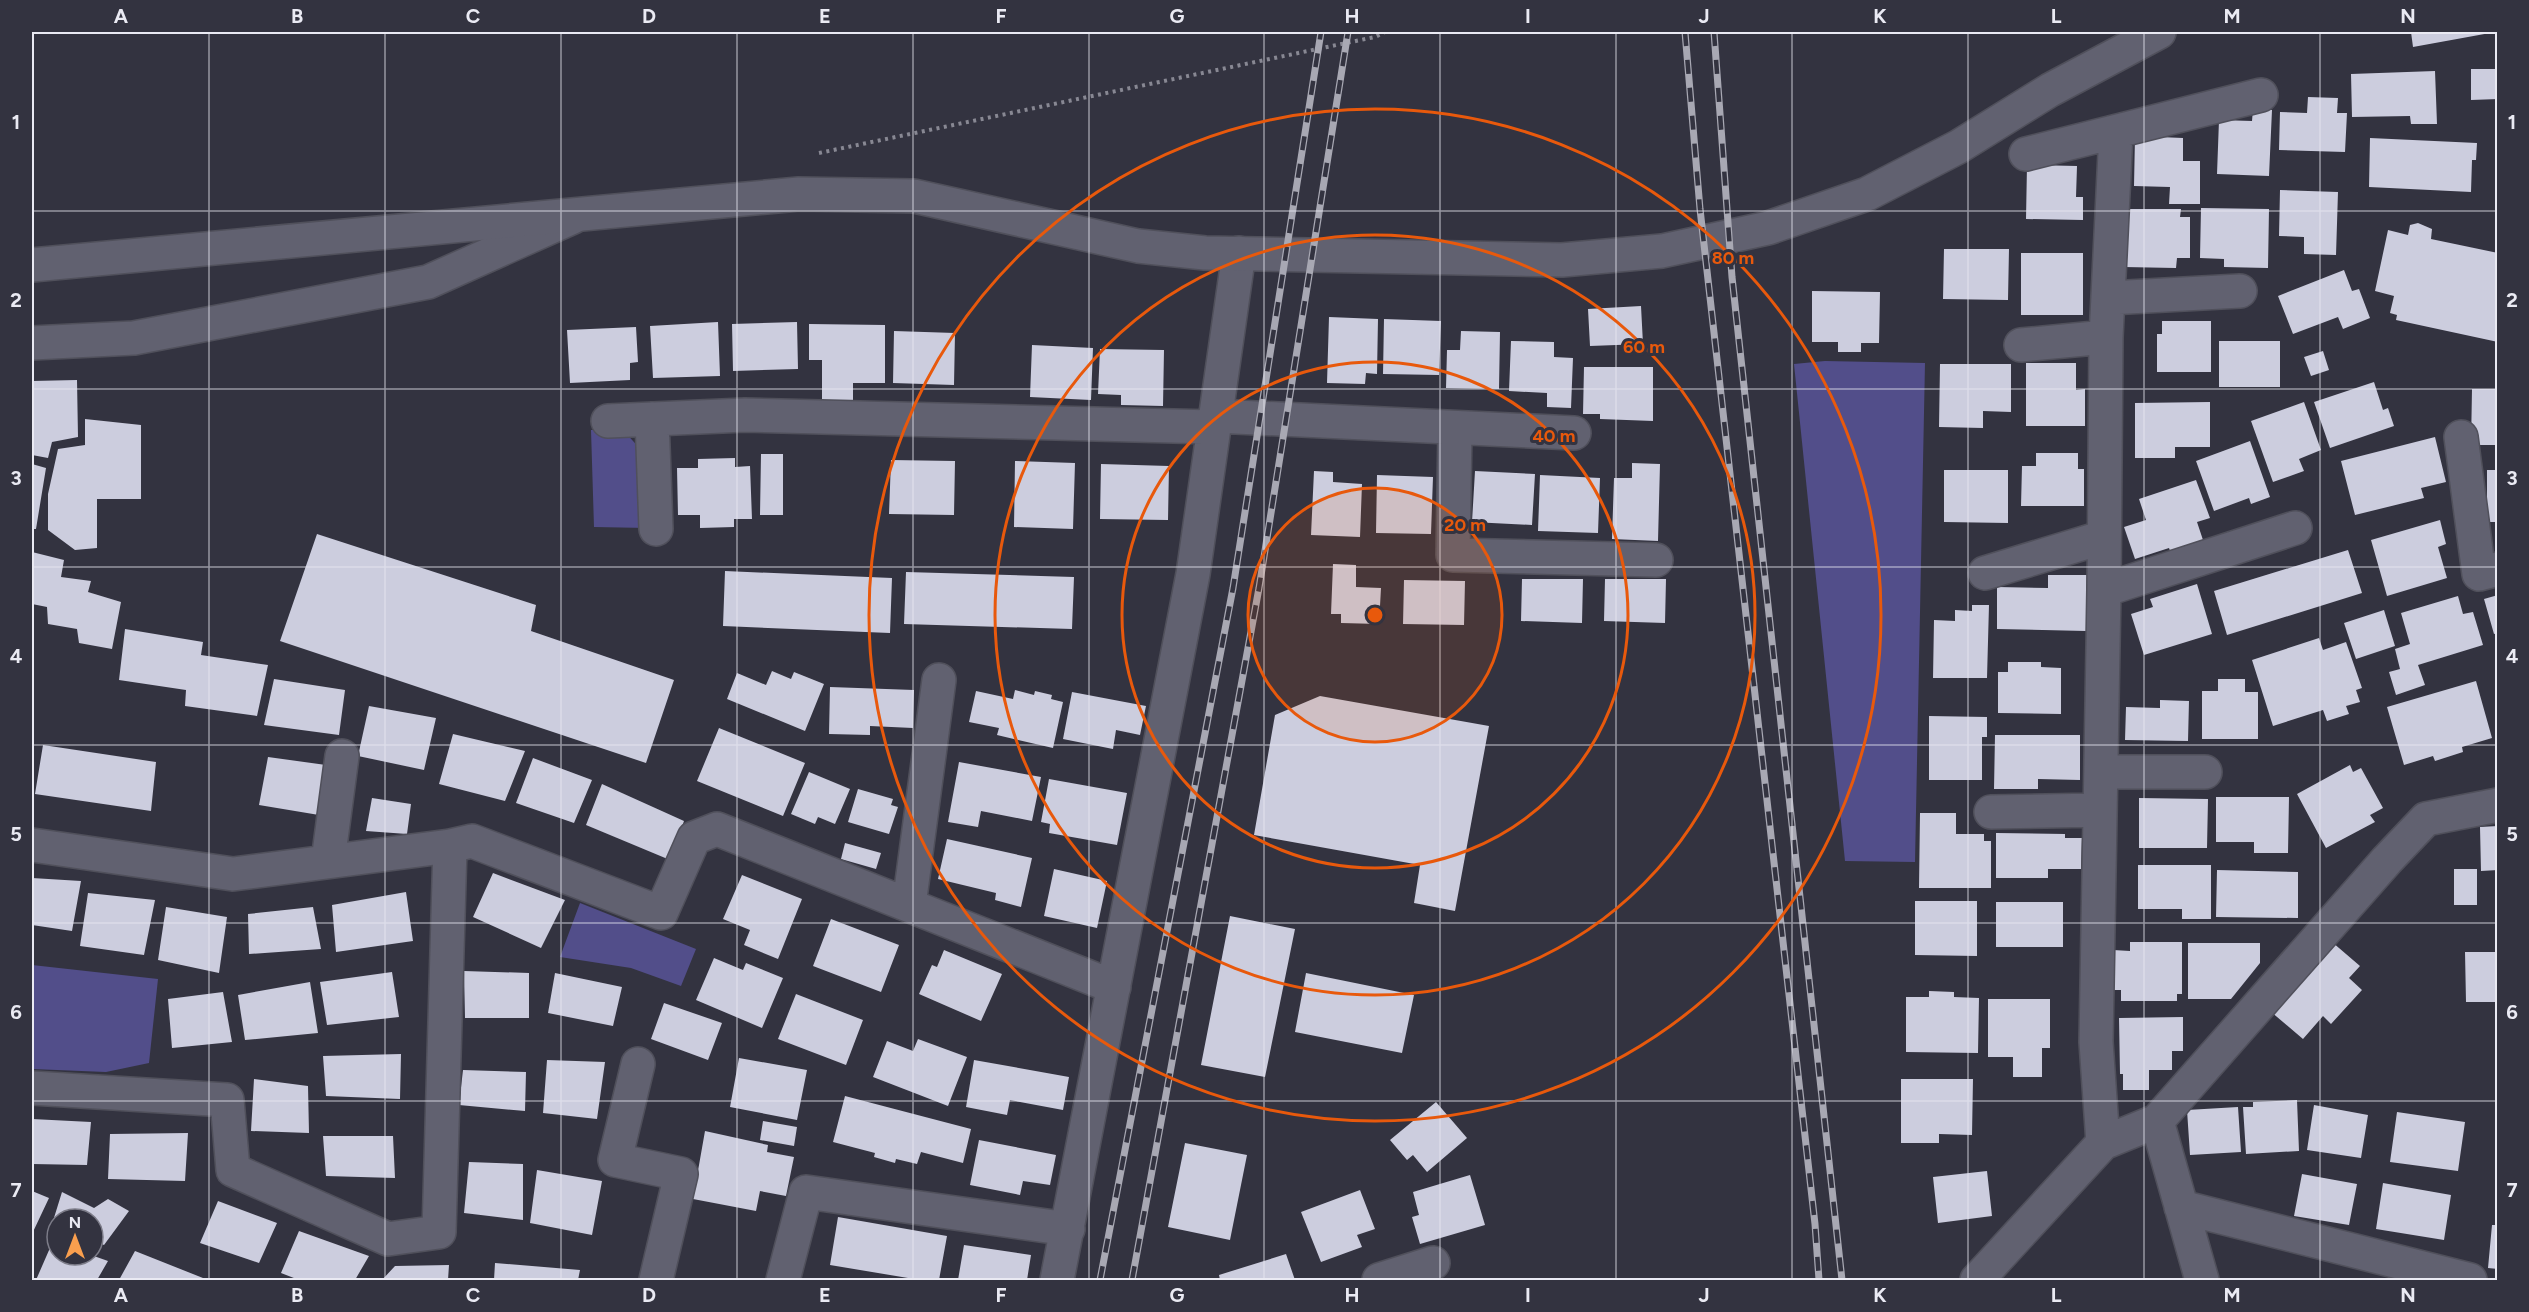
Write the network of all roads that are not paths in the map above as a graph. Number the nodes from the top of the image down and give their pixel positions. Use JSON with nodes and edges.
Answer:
{"nodes":[{"id":1,"x":2159,"y":32,"type":"edge"},
{"id":2,"x":2260,"y":95,"type":"dead end"},
{"id":3,"x":2116,"y":132,"type":"junction"},
{"id":4,"x":2026,"y":154,"type":"dead end"},
{"id":5,"x":575,"y":216,"type":"junction"},
{"id":6,"x":1239,"y":253,"type":"junction"},
{"id":7,"x":32,"y":265,"type":"edge"},
{"id":8,"x":2240,"y":291,"type":"dead end"},
{"id":9,"x":2109,"y":298,"type":"junction"},
{"id":10,"x":2106,"y":337,"type":"junction"},
{"id":11,"x":32,"y":343,"type":"edge"},
{"id":12,"x":2021,"y":345,"type":"dead end"},
{"id":13,"x":652,"y":419,"type":"junction"},
{"id":14,"x":608,"y":421,"type":"dead end"},
{"id":15,"x":1214,"y":422,"type":"junction"},
{"id":16,"x":1455,"y":428,"type":"junction"},
{"id":17,"x":1574,"y":433,"type":"dead end"},
{"id":18,"x":2461,"y":438,"type":"dead end"},
{"id":19,"x":2295,"y":528,"type":"dead end"},
{"id":20,"x":656,"y":529,"type":"dead end"},
{"id":21,"x":2104,"y":537,"type":"junction"},
{"id":22,"x":1656,"y":560,"type":"dead end"},
{"id":23,"x":2498,"y":569,"type":"edge"},
{"id":24,"x":1984,"y":573,"type":"dead end"},
{"id":25,"x":2104,"y":590,"type":"junction"},
{"id":26,"x":939,"y":680,"type":"dead end"},
{"id":27,"x":342,"y":756,"type":"dead end"},
{"id":28,"x":2101,"y":772,"type":"junction"},
{"id":29,"x":2205,"y":772,"type":"dead end"},
{"id":30,"x":2498,"y":805,"type":"edge"},
{"id":31,"x":2100,"y":810,"type":"junction"},
{"id":32,"x":1991,"y":812,"type":"dead end"},
{"id":33,"x":32,"y":845,"type":"edge"},
{"id":34,"x":450,"y":846,"type":"junction"},
{"id":35,"x":328,"y":861,"type":"junction"},
{"id":36,"x":909,"y":905,"type":"junction"},
{"id":37,"x":1114,"y":987,"type":"junction"},
{"id":38,"x":638,"y":1064,"type":"dead end"},
{"id":39,"x":32,"y":1088,"type":"edge"},
{"id":40,"x":2157,"y":1121,"type":"junction"},
{"id":41,"x":2103,"y":1143,"type":"junction"},
{"id":42,"x":2181,"y":1206,"type":"junction"},
{"id":43,"x":1068,"y":1229,"type":"junction"},
{"id":44,"x":1433,"y":1263,"type":"dead end"},
{"id":45,"x":656,"y":1281,"type":"edge"},
{"id":46,"x":783,"y":1281,"type":"edge"},
{"id":47,"x":1057,"y":1281,"type":"edge"},
{"id":48,"x":1379,"y":1281,"type":"edge"},
{"id":49,"x":1977,"y":1281,"type":"edge"},
{"id":50,"x":2202,"y":1281,"type":"edge"},
{"id":51,"x":2470,"y":1281,"type":"edge"}],
"edges":[{"from":1,"to":6,"type":"street"},
{"from":2,"to":3,"type":"street"},
{"from":3,"to":4,"type":"street"},
{"from":3,"to":9,"type":"street"},
{"from":5,"to":6,"type":"street"},
{"from":5,"to":7,"type":"street"},
{"from":5,"to":11,"type":"street"},
{"from":6,"to":15,"type":"street"},
{"from":8,"to":9,"type":"street"},
{"from":9,"to":10,"type":"street"},
{"from":10,"to":12,"type":"street"},
{"from":10,"to":21,"type":"street"},
{"from":13,"to":14,"type":"street"},
{"from":13,"to":15,"type":"street"},
{"from":13,"to":20,"type":"street"},
{"from":15,"to":16,"type":"street"},
{"from":15,"to":37,"type":"street"},
{"from":16,"to":17,"type":"street"},
{"from":16,"to":22,"type":"street"},
{"from":18,"to":23,"type":"street"},
{"from":19,"to":25,"type":"street"},
{"from":21,"to":24,"type":"street"},
{"from":21,"to":25,"type":"street"},
{"from":25,"to":28,"type":"street"},
{"from":26,"to":36,"type":"street"},
{"from":27,"to":35,"type":"street"},
{"from":28,"to":29,"type":"street"},
{"from":28,"to":31,"type":"street"},
{"from":30,"to":40,"type":"street"},
{"from":31,"to":32,"type":"street"},
{"from":31,"to":41,"type":"street"},
{"from":33,"to":35,"type":"street"},
{"from":34,"to":35,"type":"street"},
{"from":34,"to":36,"type":"street"},
{"from":34,"to":39,"type":"street"},
{"from":36,"to":37,"type":"street"},
{"from":37,"to":43,"type":"street"},
{"from":38,"to":45,"type":"street"},
{"from":40,"to":41,"type":"street"},
{"from":40,"to":42,"type":"street"},
{"from":41,"to":49,"type":"street"},
{"from":42,"to":50,"type":"street"},
{"from":42,"to":51,"type":"street"},
{"from":43,"to":46,"type":"street"},
{"from":43,"to":47,"type":"street"},
{"from":44,"to":48,"type":"street"}]}
